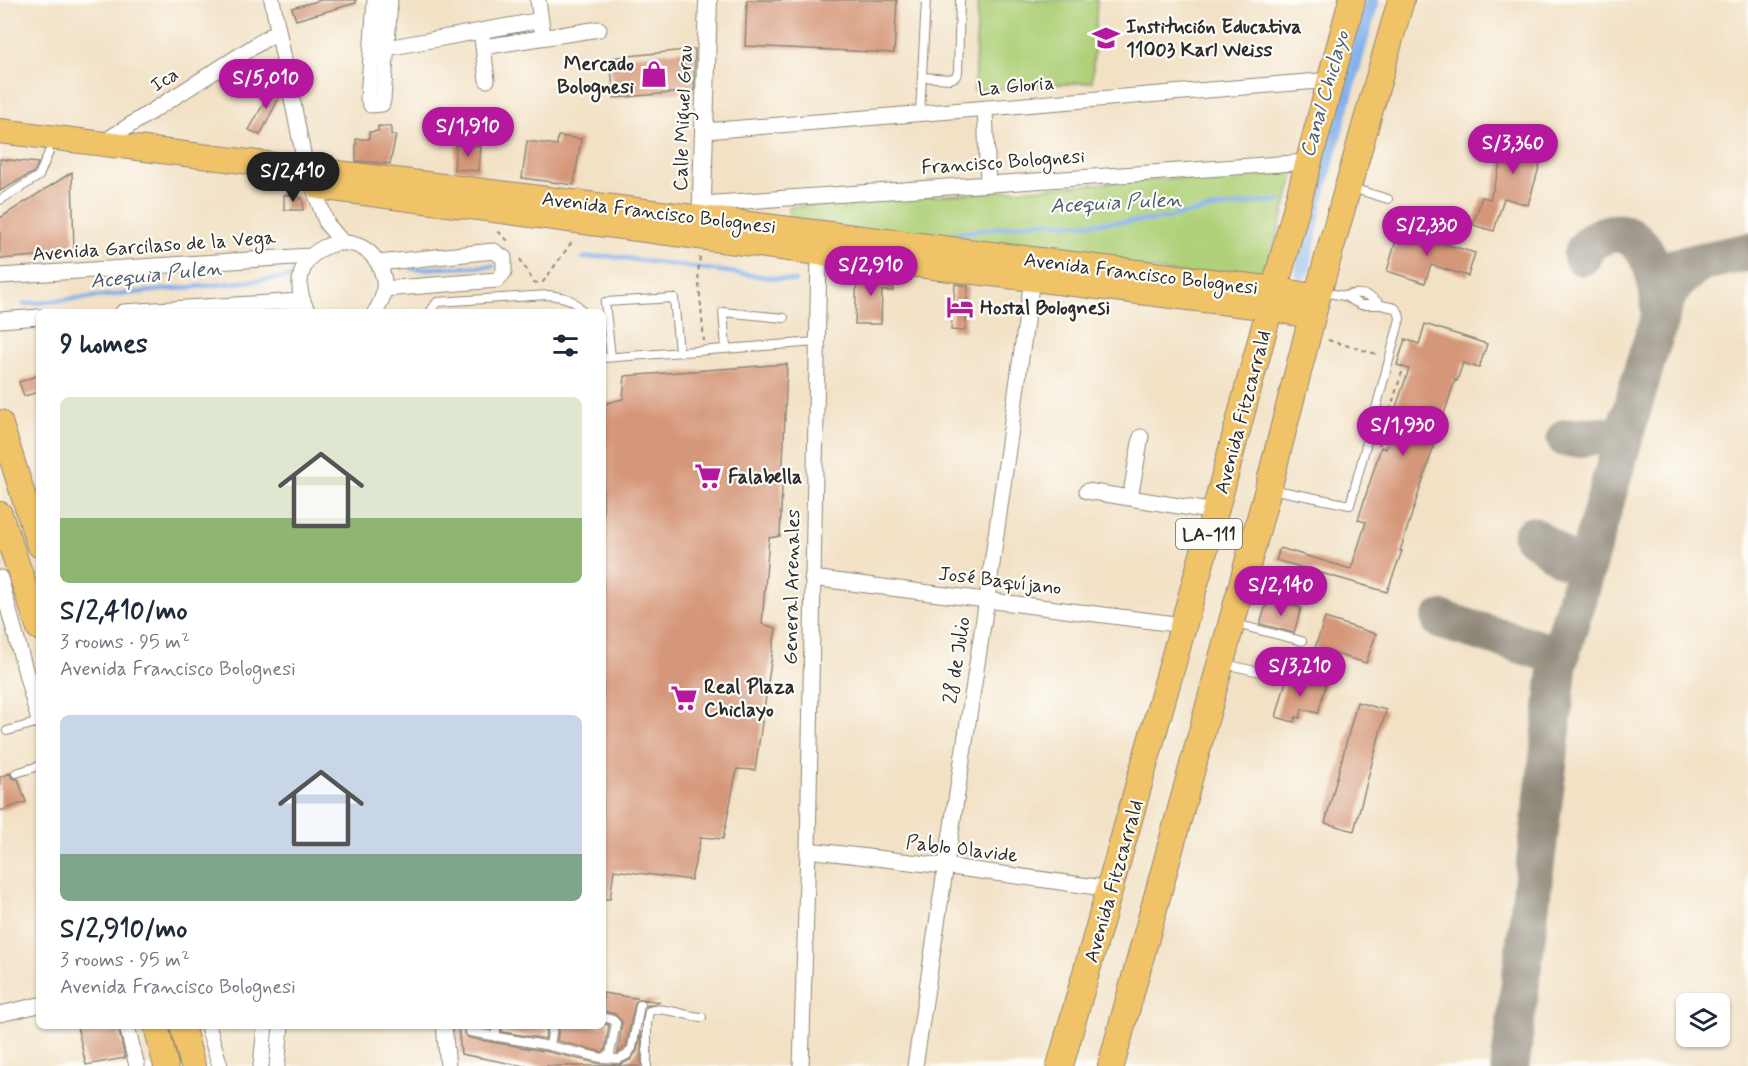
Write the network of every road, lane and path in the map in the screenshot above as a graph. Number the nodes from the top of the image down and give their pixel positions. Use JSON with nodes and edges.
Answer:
{"nodes":[{"id":1,"x":272,"y":0,"type":"edge"},
{"id":2,"x":375,"y":0,"type":"edge"},
{"id":3,"x":390,"y":0,"type":"edge"},
{"id":4,"x":538,"y":0,"type":"edge"},
{"id":5,"x":708,"y":0,"type":"edge"},
{"id":6,"x":926,"y":0,"type":"edge"},
{"id":7,"x":960,"y":0,"type":"edge"},
{"id":8,"x":1352,"y":0,"type":"edge"},
{"id":9,"x":1401,"y":0,"type":"edge"},
{"id":10,"x":541,"y":20,"type":"junction"},
{"id":11,"x":600,"y":29,"type":"dead end"},
{"id":12,"x":480,"y":30,"type":"junction"},
{"id":13,"x":278,"y":31,"type":"junction"},
{"id":14,"x":543,"y":38,"type":"junction"},
{"id":15,"x":483,"y":47,"type":"junction"},
{"id":16,"x":387,"y":48,"type":"junction"},
{"id":17,"x":922,"y":77,"type":"junction"},
{"id":18,"x":488,"y":80,"type":"dead end"},
{"id":19,"x":1330,"y":80,"type":"junction"},
{"id":20,"x":985,"y":108,"type":"junction"},
{"id":21,"x":920,"y":114,"type":"junction"},
{"id":22,"x":0,"y":130,"type":"edge"},
{"id":23,"x":705,"y":131,"type":"junction"},
{"id":24,"x":102,"y":143,"type":"junction"},
{"id":25,"x":0,"y":146,"type":"edge"},
{"id":26,"x":49,"y":152,"type":"junction"},
{"id":27,"x":1308,"y":162,"type":"junction"},
{"id":28,"x":308,"y":177,"type":"junction"},
{"id":29,"x":988,"y":183,"type":"junction"},
{"id":30,"x":1348,"y":186,"type":"junction"},
{"id":31,"x":1388,"y":199,"type":"dead end"},
{"id":32,"x":0,"y":200,"type":"edge"},
{"id":33,"x":579,"y":221,"type":"junction"},
{"id":34,"x":701,"y":228,"type":"junction"},
{"id":35,"x":343,"y":243,"type":"junction"},
{"id":36,"x":324,"y":246,"type":"junction"},
{"id":37,"x":819,"y":253,"type":"junction"},
{"id":38,"x":310,"y":256,"type":"junction"},
{"id":39,"x":378,"y":263,"type":"junction"},
{"id":40,"x":1033,"y":270,"type":"junction"},
{"id":41,"x":0,"y":276,"type":"edge"},
{"id":42,"x":534,"y":283,"type":"dead end"},
{"id":43,"x":384,"y":290,"type":"junction"},
{"id":44,"x":1272,"y":298,"type":"junction"},
{"id":45,"x":1316,"y":302,"type":"junction"},
{"id":46,"x":305,"y":306,"type":"edge"},
{"id":47,"x":214,"y":309,"type":"edge"},
{"id":48,"x":377,"y":309,"type":"edge"},
{"id":49,"x":432,"y":309,"type":"edge"},
{"id":50,"x":580,"y":309,"type":"edge"},
{"id":51,"x":605,"y":309,"type":"edge"},
{"id":52,"x":36,"y":317,"type":"edge"},
{"id":53,"x":784,"y":318,"type":"dead end"},
{"id":54,"x":0,"y":320,"type":"edge"},
{"id":55,"x":606,"y":330,"type":"edge"},
{"id":56,"x":817,"y":342,"type":"junction"},
{"id":57,"x":726,"y":348,"type":"junction"},
{"id":58,"x":705,"y":350,"type":"junction"},
{"id":59,"x":679,"y":352,"type":"junction"},
{"id":60,"x":607,"y":358,"type":"edge"},
{"id":61,"x":1404,"y":367,"type":"dead end"},
{"id":62,"x":1402,"y":372,"type":"dead end"},
{"id":63,"x":0,"y":422,"type":"edge"},
{"id":64,"x":1141,"y":437,"type":"dead end"},
{"id":65,"x":1268,"y":489,"type":"junction"},
{"id":66,"x":1087,"y":491,"type":"dead end"},
{"id":67,"x":1130,"y":498,"type":"junction"},
{"id":68,"x":1215,"y":512,"type":"junction"},
{"id":69,"x":0,"y":514,"type":"edge"},
{"id":70,"x":36,"y":536,"type":"edge"},
{"id":71,"x":0,"y":578,"type":"edge"},
{"id":72,"x":812,"y":578,"type":"junction"},
{"id":73,"x":987,"y":599,"type":"junction"},
{"id":74,"x":36,"y":619,"type":"edge"},
{"id":75,"x":1232,"y":623,"type":"junction"},
{"id":76,"x":1183,"y":625,"type":"junction"},
{"id":77,"x":1302,"y":641,"type":"dead end"},
{"id":78,"x":1221,"y":662,"type":"junction"},
{"id":79,"x":1277,"y":676,"type":"dead end"},
{"id":80,"x":36,"y":710,"type":"edge"},
{"id":81,"x":36,"y":722,"type":"edge"},
{"id":82,"x":7,"y":732,"type":"dead end"},
{"id":83,"x":36,"y":767,"type":"edge"},
{"id":84,"x":16,"y":773,"type":"dead end"},
{"id":85,"x":808,"y":850,"type":"junction"},
{"id":86,"x":944,"y":866,"type":"junction"},
{"id":87,"x":1111,"y":889,"type":"junction"},
{"id":88,"x":640,"y":1005,"type":"dead end"},
{"id":89,"x":36,"y":1006,"type":"edge"},
{"id":90,"x":0,"y":1014,"type":"edge"},
{"id":91,"x":702,"y":1017,"type":"dead end"},
{"id":92,"x":606,"y":1018,"type":"edge"},
{"id":93,"x":128,"y":1029,"type":"edge"},
{"id":94,"x":157,"y":1029,"type":"edge"},
{"id":95,"x":183,"y":1029,"type":"edge"},
{"id":96,"x":209,"y":1029,"type":"edge"},
{"id":97,"x":265,"y":1029,"type":"edge"},
{"id":98,"x":281,"y":1029,"type":"edge"},
{"id":99,"x":444,"y":1029,"type":"edge"},
{"id":100,"x":470,"y":1029,"type":"edge"},
{"id":101,"x":496,"y":1029,"type":"edge"},
{"id":102,"x":553,"y":1029,"type":"edge"},
{"id":103,"x":496,"y":1037,"type":"junction"},
{"id":104,"x":550,"y":1046,"type":"junction"},
{"id":105,"x":602,"y":1058,"type":"junction"},
{"id":106,"x":137,"y":1066,"type":"edge"},
{"id":107,"x":166,"y":1066,"type":"edge"},
{"id":108,"x":193,"y":1066,"type":"edge"},
{"id":109,"x":220,"y":1066,"type":"edge"},
{"id":110,"x":261,"y":1066,"type":"edge"},
{"id":111,"x":277,"y":1066,"type":"edge"},
{"id":112,"x":448,"y":1066,"type":"edge"},
{"id":113,"x":647,"y":1066,"type":"edge"},
{"id":114,"x":801,"y":1066,"type":"edge"},
{"id":115,"x":915,"y":1066,"type":"edge"},
{"id":116,"x":1060,"y":1066,"type":"edge"},
{"id":117,"x":1111,"y":1066,"type":"edge"}],
"edges":[{"from":1,"to":13,"type":"street"},
{"from":2,"to":16,"type":"street"},
{"from":3,"to":16,"type":"street"},
{"from":4,"to":10,"type":"street"},
{"from":5,"to":23,"type":"street","name":"Calle Miguel Grau"},
{"from":6,"to":17,"type":"lane"},
{"from":7,"to":17,"type":"lane"},
{"from":8,"to":19,"type":"highway","name":"Avenida Fitzcarrald","number":"LA-111"},
{"from":9,"to":30,"type":"highway","number":"LA-111"},
{"from":10,"to":12,"type":"street"},
{"from":10,"to":14,"type":"street"},
{"from":11,"to":14,"type":"street"},
{"from":12,"to":15,"type":"street"},
{"from":12,"to":16,"type":"street"},
{"from":13,"to":24,"type":"street","name":"Ica"},
{"from":13,"to":28,"type":"street"},
{"from":14,"to":15,"type":"street"},
{"from":15,"to":18,"type":"street"},
{"from":17,"to":21,"type":"lane"},
{"from":19,"to":20,"type":"street","name":"La Gloria"},
{"from":19,"to":27,"type":"highway","name":"Avenida Fitzcarrald","number":"LA-111"},
{"from":20,"to":21,"type":"street","name":"La Gloria"},
{"from":20,"to":29,"type":"street"},
{"from":21,"to":23,"type":"street","name":"La Gloria"},
{"from":22,"to":24,"type":"main road","name":"Avenida Francisco Bolognesi"},
{"from":23,"to":34,"type":"street","name":"Calle Miguel Grau"},
{"from":24,"to":28,"type":"main road","name":"Avenida Francisco Bolognesi"},
{"from":25,"to":26,"type":"main road","name":"Avenida Francisco Bolognesi"},
{"from":26,"to":28,"type":"main road","name":"Avenida Francisco Bolognesi"},
{"from":26,"to":32,"type":"lane"},
{"from":27,"to":29,"type":"street","name":"Francisco Bolognesi"},
{"from":27,"to":44,"type":"highway","name":"Avenida Fitzcarrald","number":"LA-111"},
{"from":28,"to":33,"type":"main road","name":"Avenida Francisco Bolognesi"},
{"from":28,"to":34,"type":"main road","name":"Avenida Francisco Bolognesi"},
{"from":28,"to":35,"type":"street"},
{"from":28,"to":36,"type":"street"},
{"from":29,"to":34,"type":"street","name":"Francisco Bolognesi"},
{"from":30,"to":31,"type":"lane"},
{"from":30,"to":45,"type":"highway","number":"LA-111"},
{"from":33,"to":34,"type":"main road","name":"Avenida Francisco Bolognesi"},
{"from":33,"to":42,"type":"path"},
{"from":34,"to":37,"type":"main road","name":"Avenida Francisco Bolognesi"},
{"from":34,"to":40,"type":"main road","name":"Avenida Francisco Bolognesi"},
{"from":34,"to":58,"type":"path"},
{"from":35,"to":36,"type":"street"},
{"from":35,"to":39,"type":"street"},
{"from":36,"to":38,"type":"street"},
{"from":37,"to":40,"type":"main road","name":"Avenida Francisco Bolognesi"},
{"from":37,"to":56,"type":"street","name":"General Arenales"},
{"from":38,"to":41,"type":"street","name":"Avenida Garcilaso de la Vega"},
{"from":38,"to":46,"type":"street"},
{"from":39,"to":43,"type":"street"},
{"from":39,"to":43,"type":"street"},
{"from":40,"to":44,"type":"main road","name":"Avenida Francisco Bolognesi"},
{"from":40,"to":73,"type":"street","name":"28 de Julio"},
{"from":43,"to":48,"type":"street"},
{"from":44,"to":45,"type":"main road","name":"Avenida Francisco Bolognesi"},
{"from":44,"to":68,"type":"highway","name":"Avenida Fitzcarrald","number":"LA-111"},
{"from":45,"to":65,"type":"highway","number":"LA-111"},
{"from":45,"to":65,"type":"lane"},
{"from":46,"to":47,"type":"street"},
{"from":49,"to":50,"type":"lane"},
{"from":51,"to":59,"type":"lane"},
{"from":52,"to":54,"type":"street"},
{"from":53,"to":57,"type":"lane"},
{"from":55,"to":60,"type":"lane"},
{"from":56,"to":57,"type":"lane"},
{"from":56,"to":72,"type":"street","name":"General Arenales"},
{"from":57,"to":58,"type":"lane"},
{"from":58,"to":59,"type":"lane"},
{"from":59,"to":60,"type":"lane"},
{"from":61,"to":62,"type":"path"},
{"from":63,"to":70,"type":"main road"},
{"from":64,"to":67,"type":"street"},
{"from":65,"to":75,"type":"highway","number":"LA-111"},
{"from":66,"to":67,"type":"street"},
{"from":67,"to":68,"type":"street"},
{"from":68,"to":76,"type":"highway","name":"Avenida Fitzcarrald","number":"LA-111"},
{"from":69,"to":74,"type":"main road"},
{"from":71,"to":80,"type":"street"},
{"from":72,"to":73,"type":"street","name":"José Baquíjano"},
{"from":72,"to":85,"type":"street","name":"General Arenales"},
{"from":73,"to":76,"type":"street","name":"José Baquíjano"},
{"from":73,"to":86,"type":"street","name":"28 de Julio"},
{"from":75,"to":77,"type":"lane"},
{"from":75,"to":78,"type":"highway","number":"LA-111"},
{"from":76,"to":87,"type":"highway","name":"Avenida Fitzcarrald","number":"LA-111"},
{"from":78,"to":79,"type":"lane"},
{"from":78,"to":117,"type":"highway","number":"LA-111"},
{"from":81,"to":82,"type":"lane"},
{"from":83,"to":84,"type":"lane"},
{"from":85,"to":86,"type":"street","name":"Pablo Olavide"},
{"from":85,"to":114,"type":"street","name":"General Arenales"},
{"from":86,"to":87,"type":"street","name":"Pablo Olavide"},
{"from":86,"to":115,"type":"street","name":"28 de Julio"},
{"from":87,"to":116,"type":"highway","name":"Avenida Fitzcarrald","number":"LA-111"},
{"from":88,"to":105,"type":"lane"},
{"from":89,"to":90,"type":"street"},
{"from":91,"to":113,"type":"lane"},
{"from":92,"to":105,"type":"lane"},
{"from":93,"to":106,"type":"street"},
{"from":94,"to":107,"type":"main road"},
{"from":95,"to":108,"type":"main road"},
{"from":96,"to":109,"type":"street"},
{"from":97,"to":110,"type":"street"},
{"from":98,"to":111,"type":"street"},
{"from":99,"to":112,"type":"street"},
{"from":100,"to":103,"type":"lane"},
{"from":101,"to":103,"type":"lane"},
{"from":102,"to":104,"type":"lane"},
{"from":103,"to":104,"type":"lane"},
{"from":104,"to":105,"type":"lane"}]}
